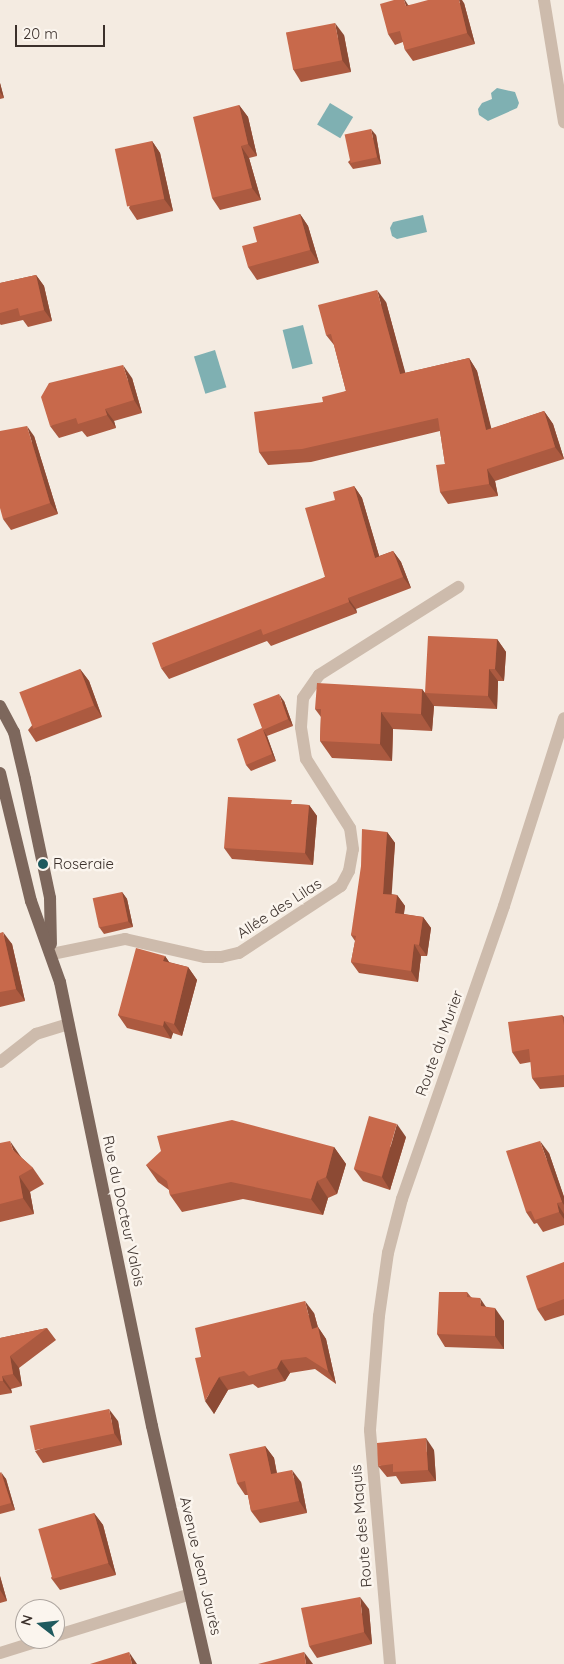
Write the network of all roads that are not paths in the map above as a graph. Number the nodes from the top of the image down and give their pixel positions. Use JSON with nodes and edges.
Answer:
{"nodes":[{"id":1,"x":544,"y":0,"type":"edge"},
{"id":2,"x":564,"y":122,"type":"edge"},
{"id":3,"x":458,"y":587,"type":"dead end"},
{"id":4,"x":0,"y":706,"type":"edge"},
{"id":5,"x":564,"y":718,"type":"edge"},
{"id":6,"x":0,"y":773,"type":"edge"},
{"id":7,"x":52,"y":954,"type":"junction"},
{"id":8,"x":68,"y":1024,"type":"junction"},
{"id":9,"x":0,"y":1062,"type":"edge"},
{"id":10,"x":372,"y":1385,"type":"joint"},
{"id":11,"x":164,"y":1476,"type":"joint"},
{"id":12,"x":191,"y":1594,"type":"junction"},
{"id":13,"x":65,"y":1633,"type":"edge"},
{"id":14,"x":15,"y":1648,"type":"edge"},
{"id":15,"x":0,"y":1653,"type":"edge"},
{"id":16,"x":206,"y":1664,"type":"edge"},
{"id":17,"x":390,"y":1664,"type":"edge"}],
"edges":[{"from":1,"to":2,"type":"street"},
{"from":3,"to":7,"type":"street","name":"Allée des Lilas"},
{"from":4,"to":7,"type":"main road","name":"Rue du Docteur Valois"},
{"from":5,"to":10,"type":"street","name":"Route du Murier"},
{"from":6,"to":7,"type":"main road","name":"Rue du Docteur Valois"},
{"from":7,"to":8,"type":"main road","name":"Rue du Docteur Valois"},
{"from":8,"to":9,"type":"street"},
{"from":8,"to":11,"type":"main road","name":"Rue du Docteur Valois"},
{"from":10,"to":17,"type":"street","name":"Route des Maquis"},
{"from":11,"to":12,"type":"main road","name":"Avenue Jean Jaurès"},
{"from":12,"to":13,"type":"street"},
{"from":12,"to":16,"type":"main road","name":"Avenue Jean Jaurès"},
{"from":14,"to":15,"type":"street"}]}
